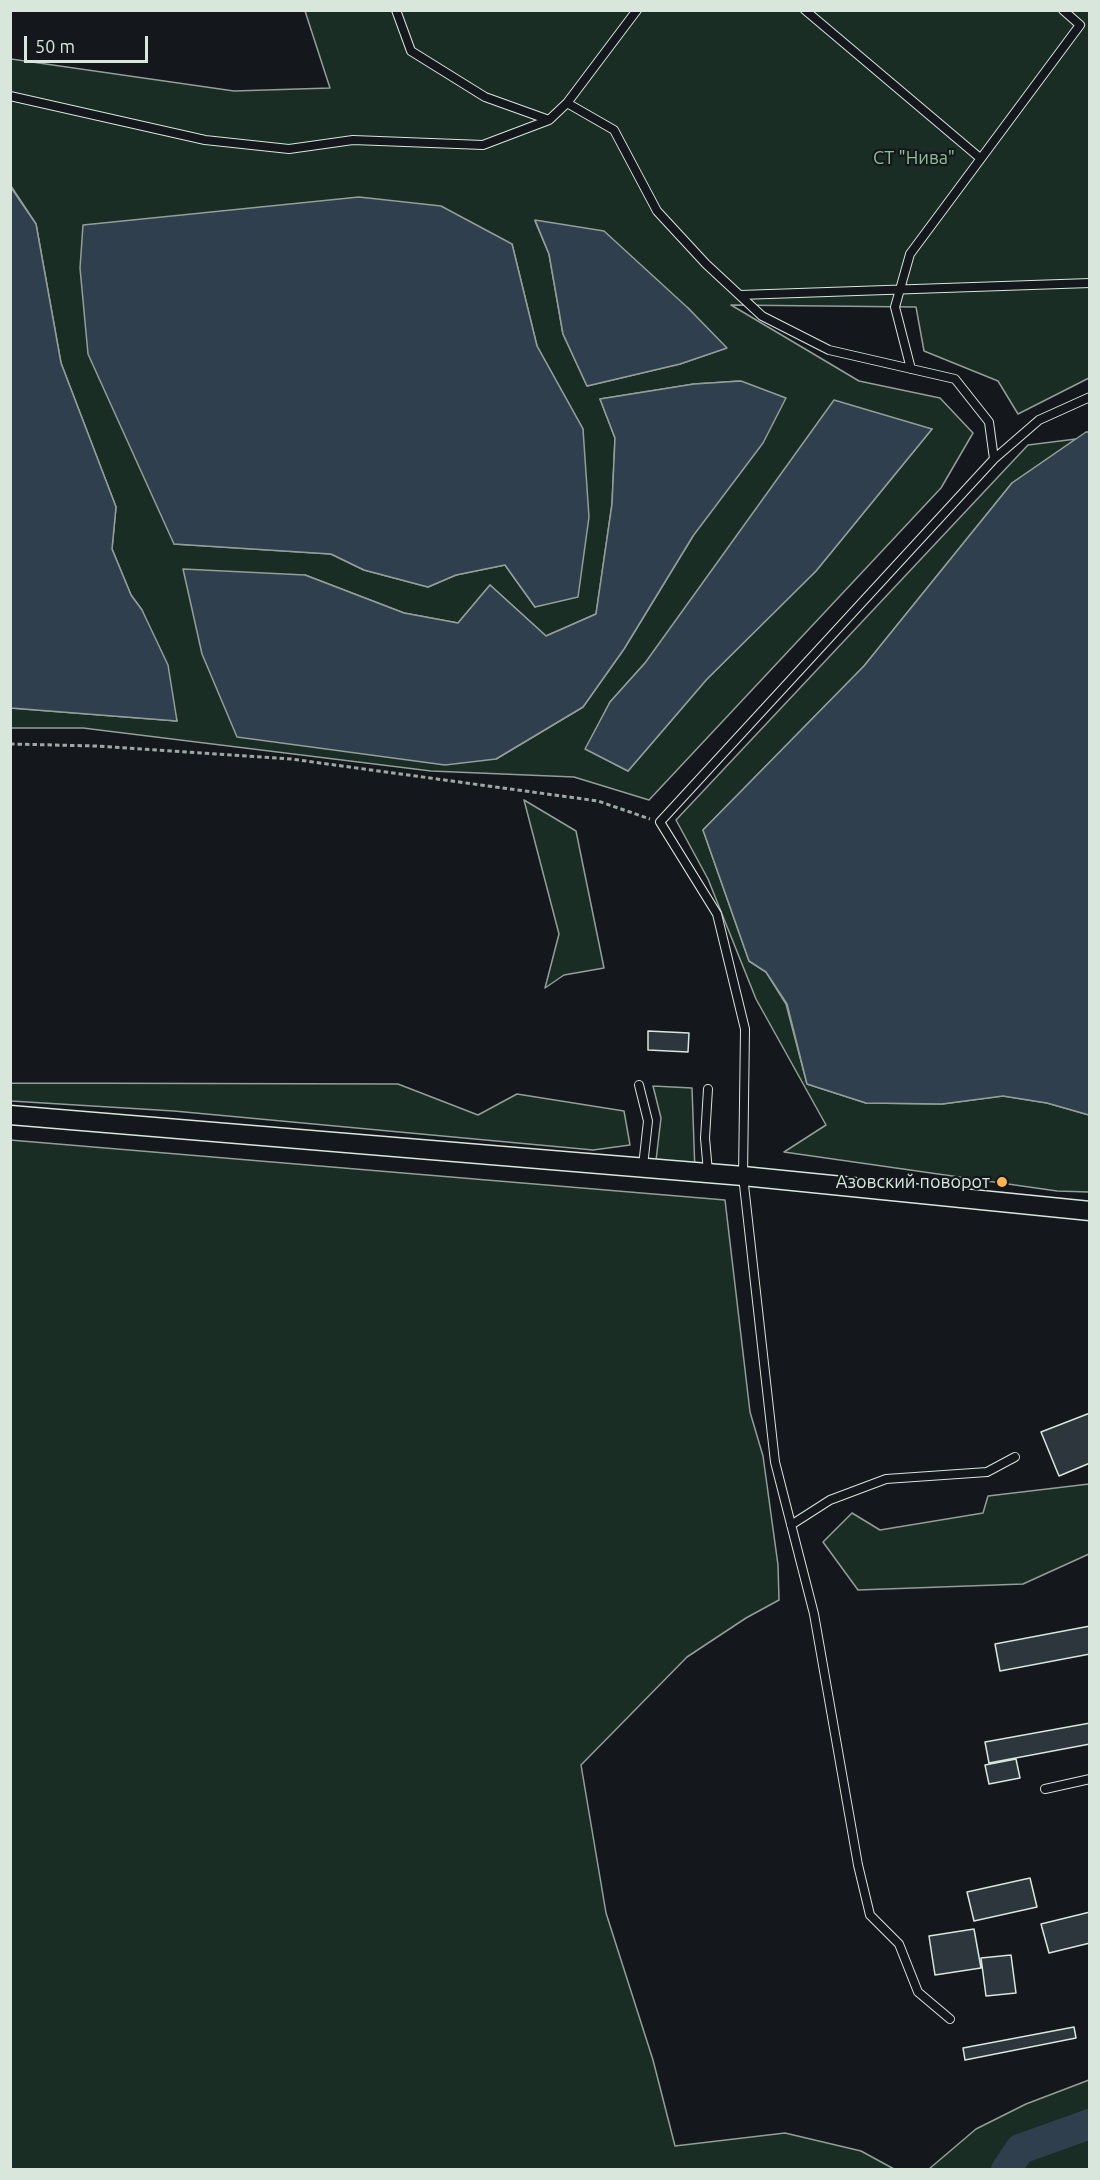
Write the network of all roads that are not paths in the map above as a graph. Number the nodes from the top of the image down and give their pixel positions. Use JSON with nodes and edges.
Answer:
{"nodes":[{"id":1,"x":396,"y":10,"type":"edge"},
{"id":2,"x":637,"y":10,"type":"edge"},
{"id":3,"x":805,"y":10,"type":"edge"},
{"id":4,"x":1063,"y":10,"type":"edge"},
{"id":5,"x":10,"y":96,"type":"edge"},
{"id":6,"x":567,"y":103,"type":"junction"},
{"id":7,"x":549,"y":120,"type":"junction"},
{"id":8,"x":980,"y":158,"type":"junction"},
{"id":9,"x":1089,"y":283,"type":"edge"},
{"id":10,"x":900,"y":289,"type":"junction"},
{"id":11,"x":740,"y":295,"type":"junction"},
{"id":12,"x":911,"y":369,"type":"junction"},
{"id":13,"x":1089,"y":397,"type":"edge"},
{"id":14,"x":994,"y":459,"type":"junction"},
{"id":15,"x":639,"y":1085,"type":"dead end"},
{"id":16,"x":708,"y":1089,"type":"dead end"},
{"id":17,"x":10,"y":1115,"type":"edge"},
{"id":18,"x":643,"y":1168,"type":"junction"},
{"id":19,"x":708,"y":1173,"type":"junction"},
{"id":20,"x":743,"y":1176,"type":"junction"},
{"id":21,"x":1089,"y":1211,"type":"edge"},
{"id":22,"x":1015,"y":1457,"type":"dead end"},
{"id":23,"x":791,"y":1525,"type":"junction"},
{"id":24,"x":1089,"y":1779,"type":"edge"},
{"id":25,"x":1045,"y":1789,"type":"dead end"},
{"id":26,"x":950,"y":2019,"type":"dead end"}],
"edges":[{"from":1,"to":7,"type":"lane"},
{"from":2,"to":6,"type":"lane"},
{"from":3,"to":8,"type":"lane"},
{"from":4,"to":8,"type":"lane"},
{"from":5,"to":7,"type":"lane"},
{"from":6,"to":7,"type":"lane"},
{"from":6,"to":11,"type":"lane"},
{"from":8,"to":10,"type":"lane"},
{"from":9,"to":10,"type":"lane"},
{"from":10,"to":11,"type":"lane"},
{"from":10,"to":12,"type":"lane"},
{"from":11,"to":12,"type":"lane"},
{"from":12,"to":14,"type":"lane"},
{"from":13,"to":14,"type":"lane"},
{"from":14,"to":20,"type":"lane"},
{"from":15,"to":18,"type":"lane"},
{"from":16,"to":19,"type":"lane"},
{"from":17,"to":18,"type":"street"},
{"from":18,"to":19,"type":"street"},
{"from":19,"to":20,"type":"street"},
{"from":20,"to":21,"type":"street"},
{"from":20,"to":23,"type":"lane"},
{"from":22,"to":23,"type":"lane"},
{"from":23,"to":26,"type":"lane"},
{"from":24,"to":25,"type":"lane"}]}
